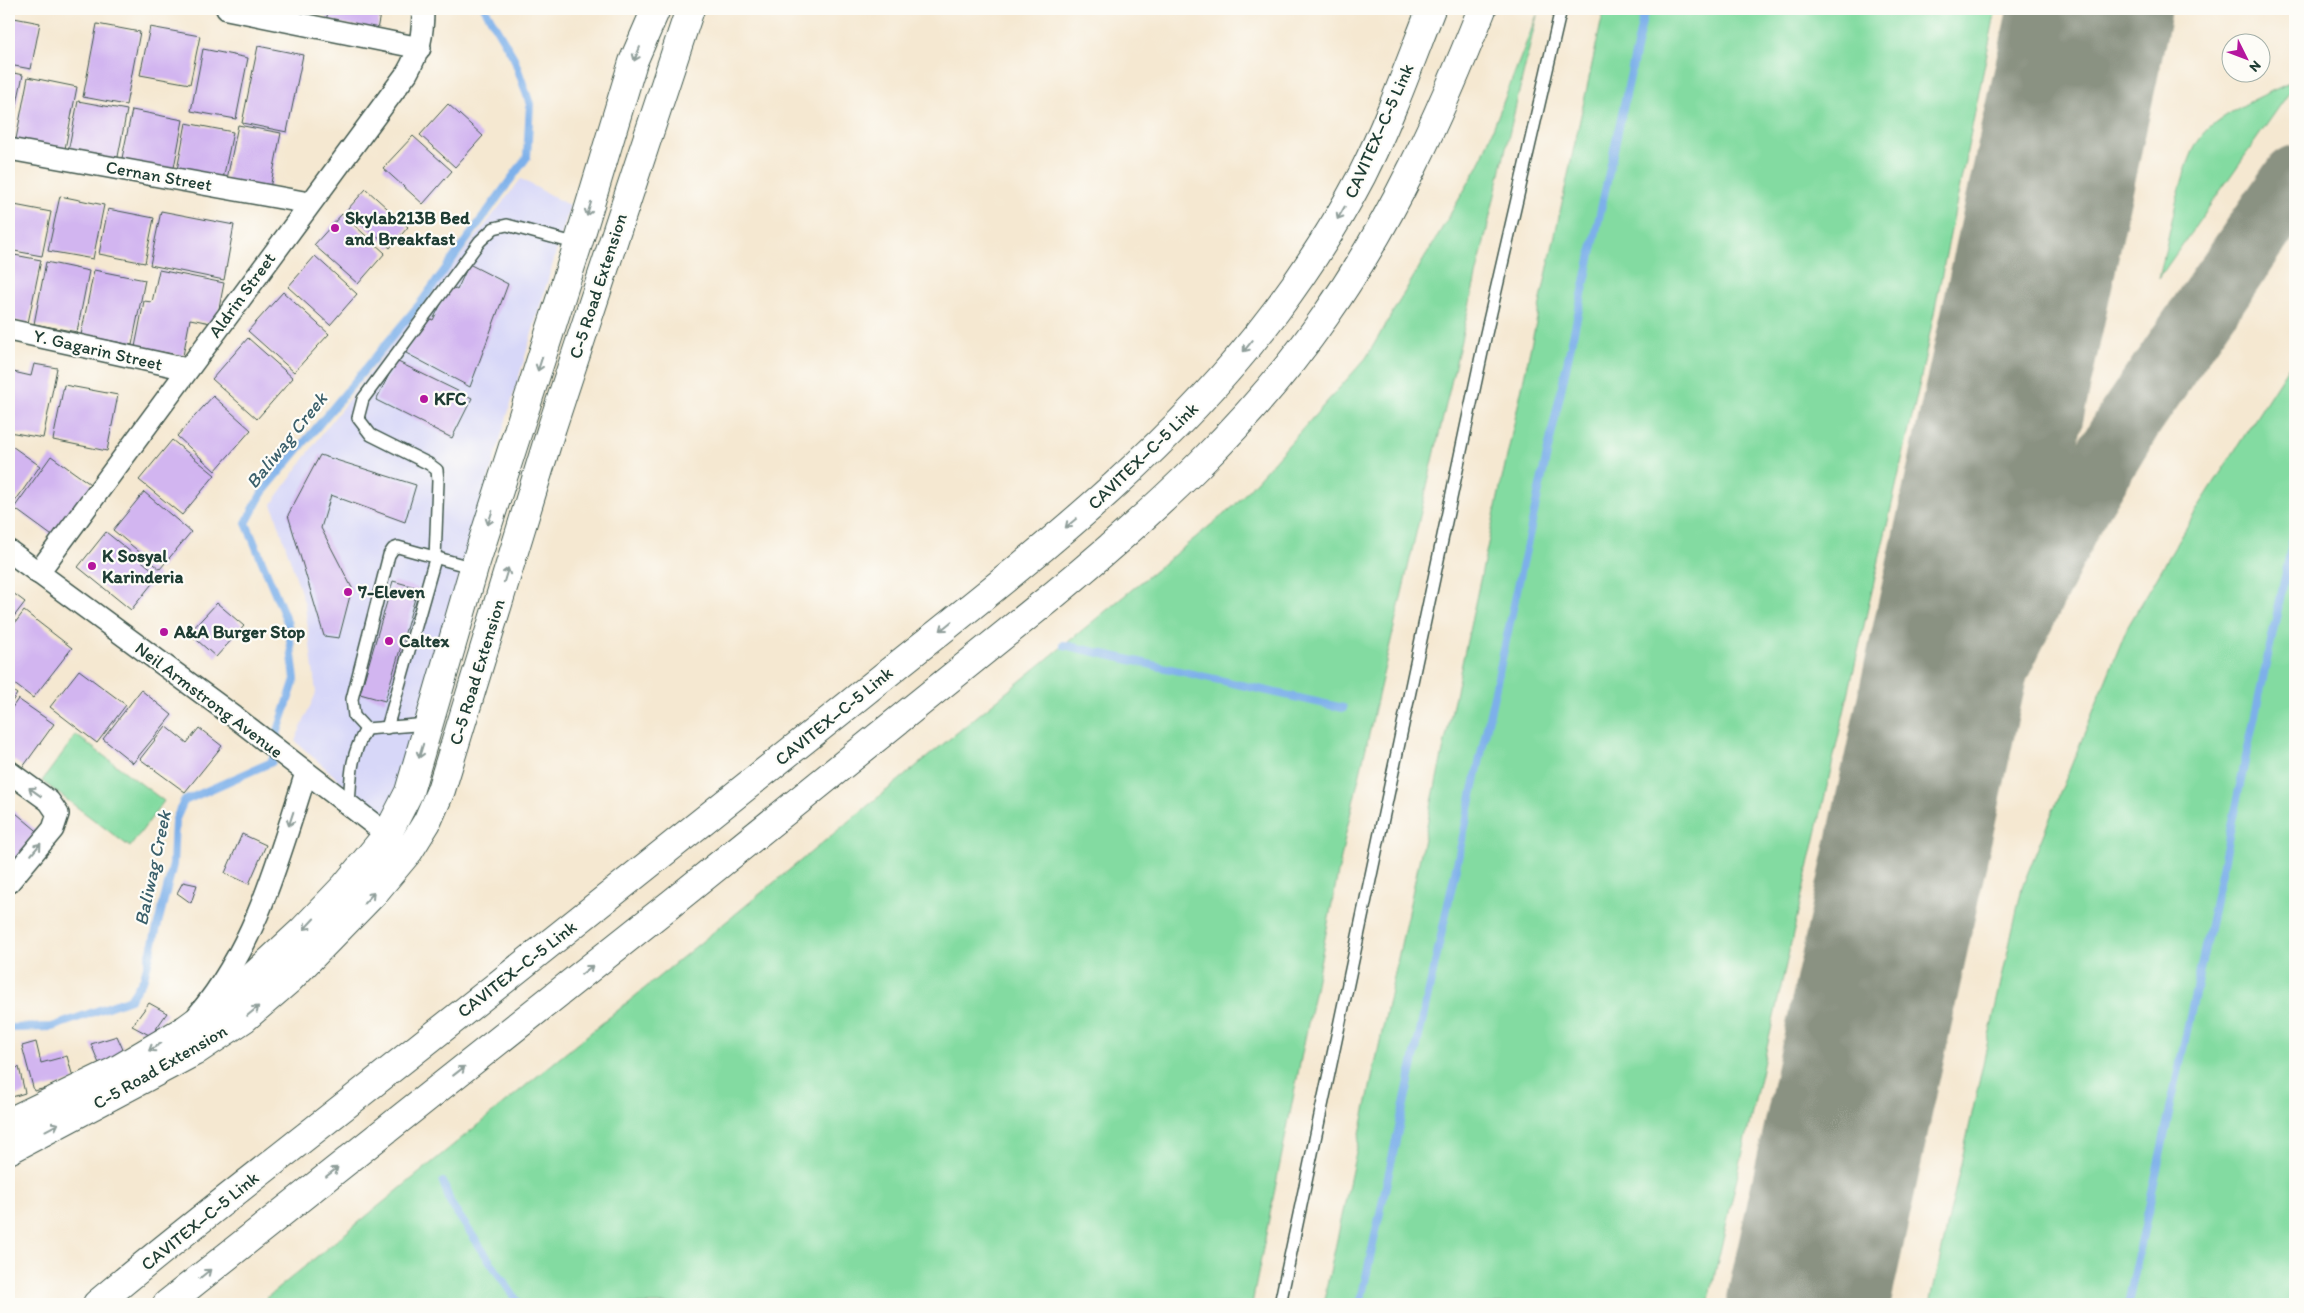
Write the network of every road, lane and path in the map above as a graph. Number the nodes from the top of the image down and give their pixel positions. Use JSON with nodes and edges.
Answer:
{"nodes":[{"id":1,"x":227,"y":9,"type":"edge"},
{"id":2,"x":423,"y":9,"type":"edge"},
{"id":3,"x":656,"y":9,"type":"edge"},
{"id":4,"x":690,"y":9,"type":"edge"},
{"id":5,"x":1431,"y":9,"type":"edge"},
{"id":6,"x":1482,"y":9,"type":"edge"},
{"id":7,"x":1561,"y":9,"type":"edge"},
{"id":8,"x":420,"y":48,"type":"junction"},
{"id":9,"x":9,"y":149,"type":"edge"},
{"id":10,"x":309,"y":203,"type":"junction"},
{"id":11,"x":578,"y":244,"type":"junction"},
{"id":12,"x":9,"y":330,"type":"edge"},
{"id":13,"x":187,"y":370,"type":"junction"},
{"id":14,"x":9,"y":551,"type":"edge"},
{"id":15,"x":435,"y":559,"type":"junction"},
{"id":16,"x":474,"y":568,"type":"junction"},
{"id":17,"x":38,"y":573,"type":"junction"},
{"id":18,"x":430,"y":724,"type":"junction"},
{"id":19,"x":387,"y":728,"type":"junction"},
{"id":20,"x":366,"y":729,"type":"junction"},
{"id":21,"x":9,"y":772,"type":"edge"},
{"id":22,"x":306,"y":773,"type":"junction"},
{"id":23,"x":349,"y":806,"type":"junction"},
{"id":24,"x":387,"y":835,"type":"junction"},
{"id":25,"x":409,"y":851,"type":"junction"},
{"id":26,"x":9,"y":882,"type":"edge"},
{"id":27,"x":186,"y":1029,"type":"junction"},
{"id":28,"x":9,"y":1122,"type":"edge"},
{"id":29,"x":9,"y":1150,"type":"edge"},
{"id":30,"x":97,"y":1304,"type":"edge"},
{"id":31,"x":167,"y":1304,"type":"edge"},
{"id":32,"x":1280,"y":1304,"type":"edge"}],
"edges":[{"from":1,"to":8,"type":"street"},
{"from":2,"to":8,"type":"street","name":"Aldrin Street"},
{"from":3,"to":11,"type":"main road","name":"C-5 Road Extension","one_way":true},
{"from":25,"to":4,"type":"main road","name":"C-5 Road Extension","one_way":true},
{"from":5,"to":30,"type":"main road","name":"CAVITEX–C-5 Link","one_way":true},
{"from":31,"to":6,"type":"main road","one_way":true},
{"from":7,"to":32,"type":"lane"},
{"from":8,"to":10,"type":"street","name":"Aldrin Street"},
{"from":9,"to":10,"type":"street","name":"Cernan Street"},
{"from":10,"to":13,"type":"street","name":"Aldrin Street"},
{"from":11,"to":15,"type":"lane"},
{"from":11,"to":16,"type":"main road","name":"C-5 Road Extension","one_way":true},
{"from":12,"to":13,"type":"street","name":"Y. Gagarin Street"},
{"from":13,"to":17,"type":"street","name":"Aldrin Street"},
{"from":14,"to":17,"type":"street","name":"Neil Armstrong Avenue"},
{"from":15,"to":16,"type":"lane"},
{"from":15,"to":19,"type":"lane"},
{"from":15,"to":20,"type":"lane"},
{"from":16,"to":18,"type":"main road","name":"C-5 Road Extension"},
{"from":17,"to":22,"type":"street","name":"Neil Armstrong Avenue"},
{"from":18,"to":19,"type":"lane"},
{"from":18,"to":24,"type":"main road","name":"C-5 Road Extension","one_way":true},
{"from":19,"to":20,"type":"lane"},
{"from":20,"to":23,"type":"lane"},
{"from":26,"to":21,"type":"street","one_way":true},
{"from":22,"to":23,"type":"street","name":"Neil Armstrong Avenue"},
{"from":22,"to":27,"type":"street","one_way":true},
{"from":23,"to":24,"type":"street","name":"Neil Armstrong Avenue"},
{"from":24,"to":25,"type":"street","name":"Neil Armstrong Avenue"},
{"from":24,"to":27,"type":"main road","name":"C-5 Road Extension","one_way":true},
{"from":29,"to":25,"type":"main road","name":"C-5 Road Extension","one_way":true},
{"from":27,"to":28,"type":"main road","name":"C-5 Road Extension","one_way":true}]}
